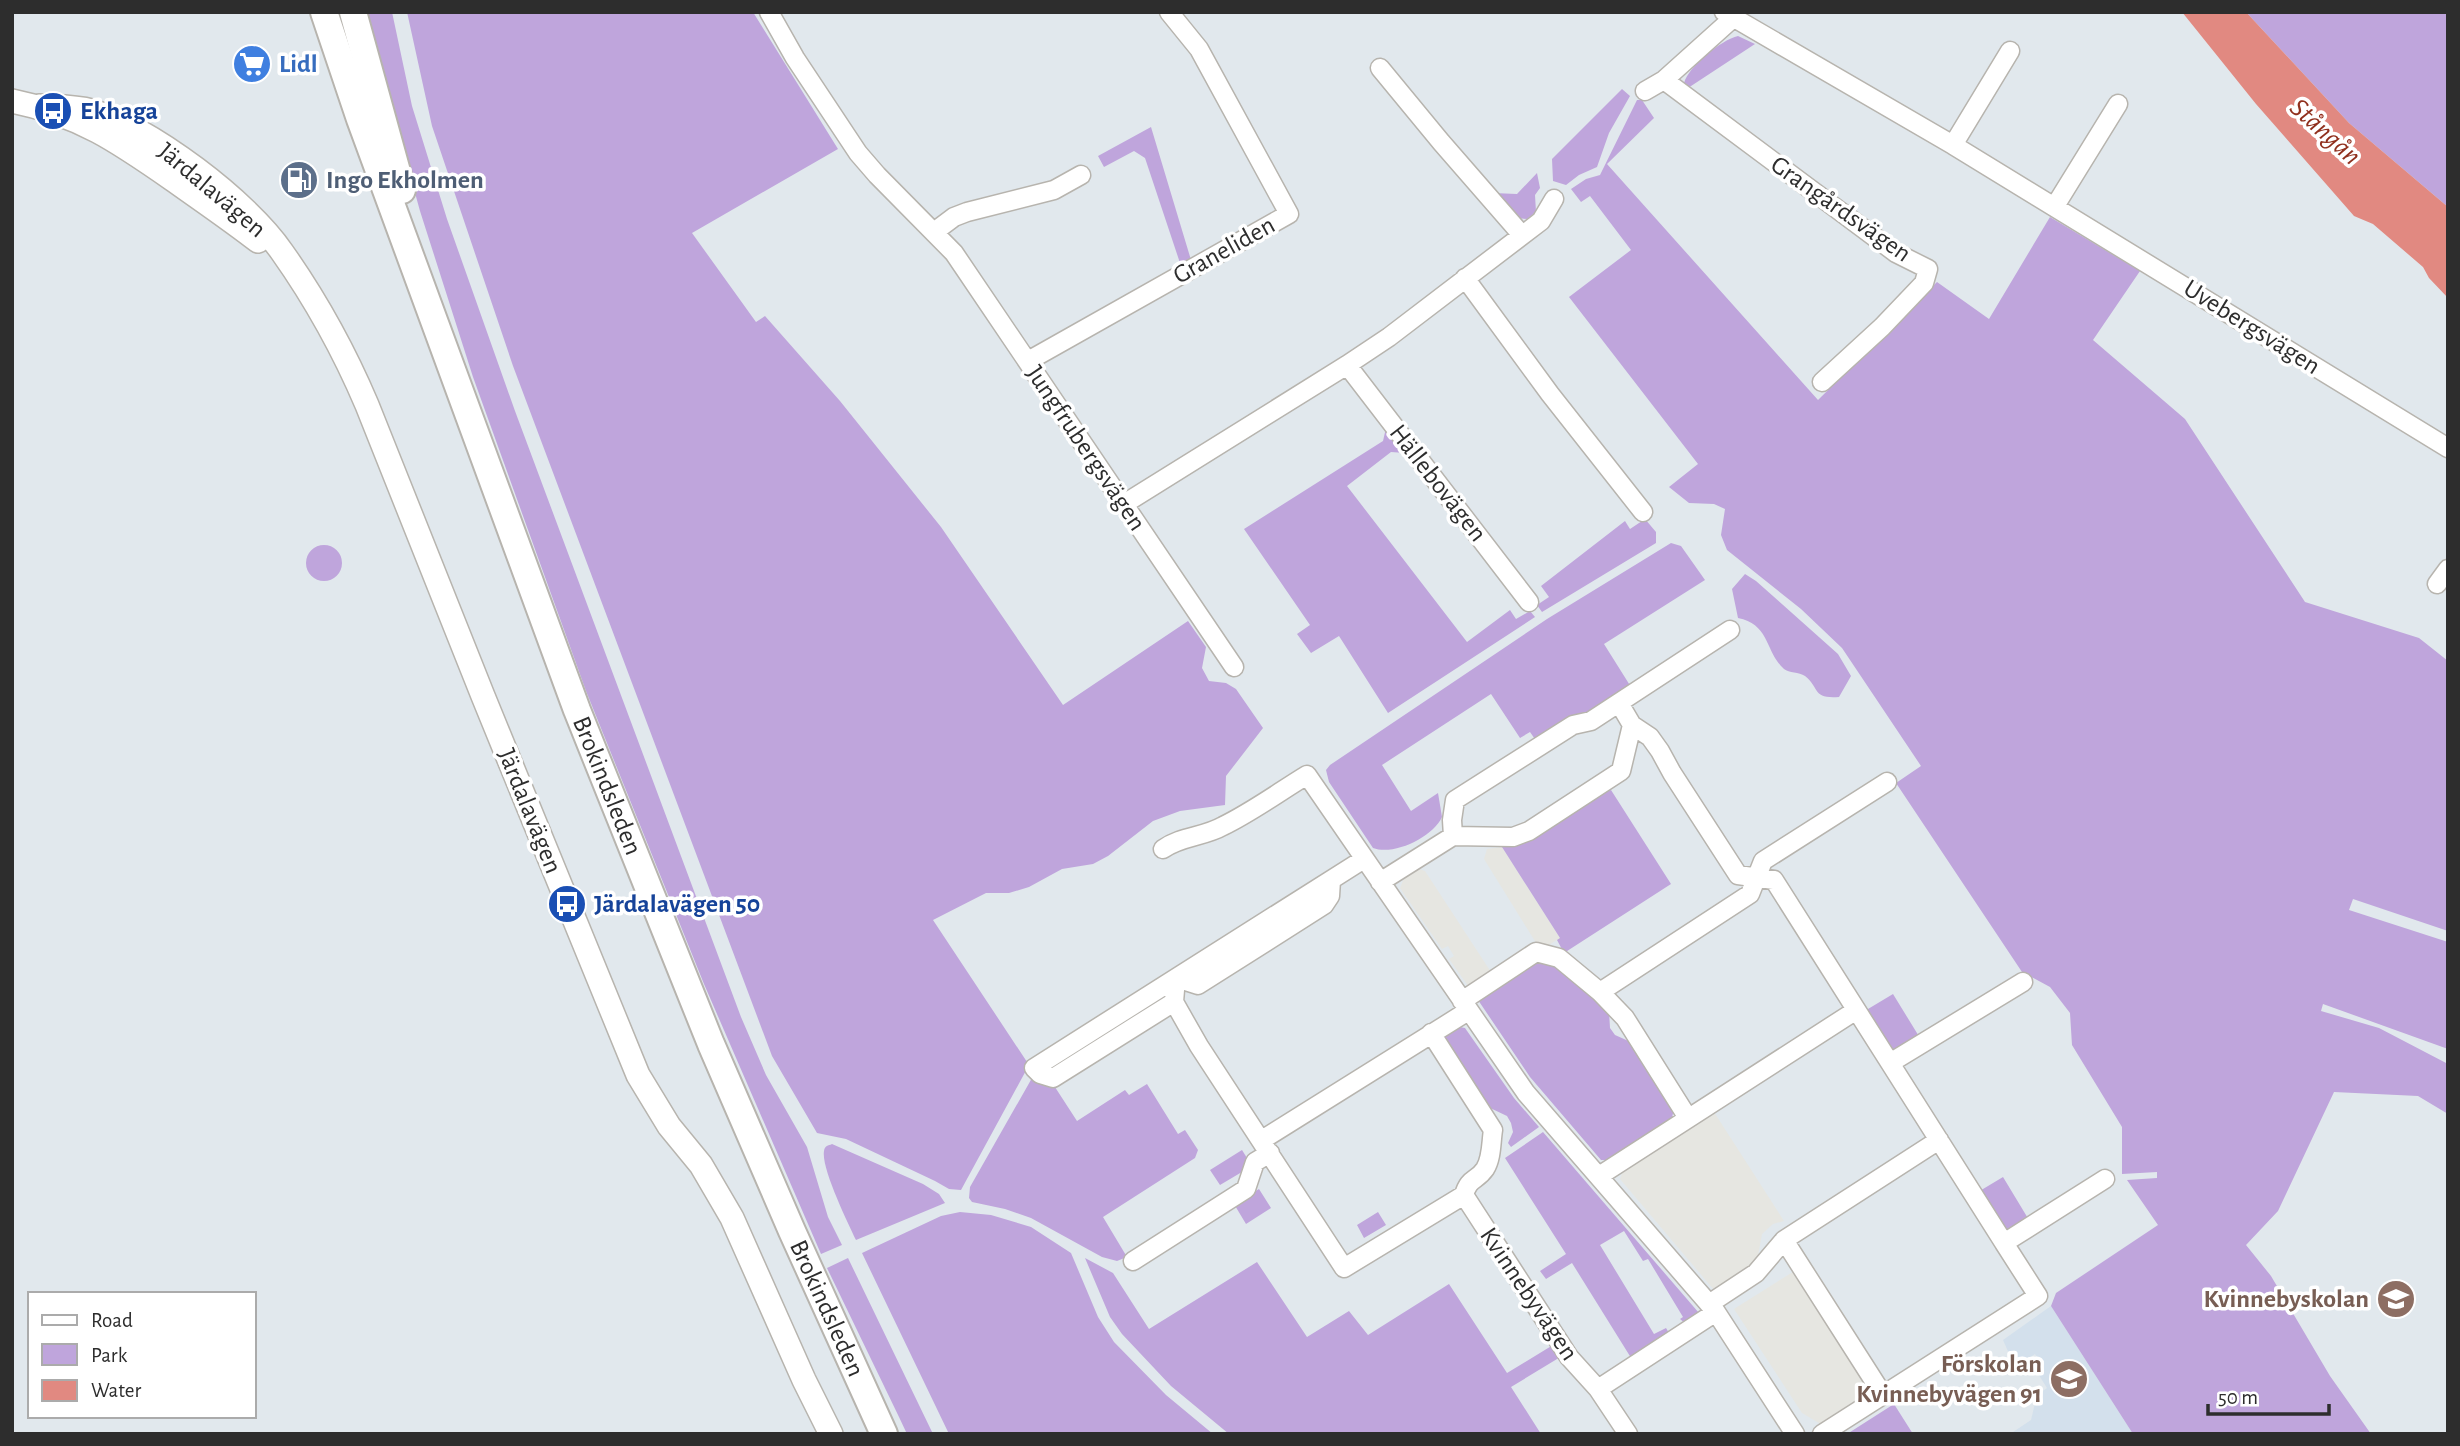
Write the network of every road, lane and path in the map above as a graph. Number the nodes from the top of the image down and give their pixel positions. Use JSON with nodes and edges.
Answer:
{"nodes":[{"id":1,"x":324,"y":12,"type":"edge"},
{"id":2,"x":353,"y":12,"type":"edge"},
{"id":3,"x":769,"y":12,"type":"edge"},
{"id":4,"x":1169,"y":12,"type":"edge"},
{"id":5,"x":1728,"y":15,"type":"edge"},
{"id":6,"x":2010,"y":51,"type":"dead end"},
{"id":7,"x":1380,"y":68,"type":"dead end"},
{"id":8,"x":1664,"y":79,"type":"junction"},
{"id":9,"x":1645,"y":91,"type":"dead end"},
{"id":10,"x":12,"y":101,"type":"edge"},
{"id":11,"x":2118,"y":104,"type":"dead end"},
{"id":12,"x":1953,"y":145,"type":"junction"},
{"id":13,"x":1082,"y":175,"type":"dead end"},
{"id":14,"x":1553,"y":199,"type":"dead end"},
{"id":15,"x":2055,"y":206,"type":"junction"},
{"id":16,"x":934,"y":232,"type":"junction"},
{"id":17,"x":1522,"y":235,"type":"junction"},
{"id":18,"x":1465,"y":278,"type":"junction"},
{"id":19,"x":1028,"y":361,"type":"junction"},
{"id":20,"x":450,"y":364,"type":"junction"},
{"id":21,"x":1347,"y":365,"type":"junction"},
{"id":22,"x":1822,"y":382,"type":"dead end"},
{"id":23,"x":2448,"y":448,"type":"edge"},
{"id":24,"x":1124,"y":504,"type":"junction"},
{"id":25,"x":1643,"y":512,"type":"dead end"},
{"id":26,"x":2448,"y":569,"type":"edge"},
{"id":27,"x":2437,"y":584,"type":"dead end"},
{"id":28,"x":1529,"y":602,"type":"dead end"},
{"id":29,"x":1730,"y":630,"type":"dead end"},
{"id":30,"x":1234,"y":667,"type":"dead end"},
{"id":31,"x":1619,"y":703,"type":"junction"},
{"id":32,"x":1632,"y":725,"type":"junction"},
{"id":33,"x":1887,"y":782,"type":"dead end"},
{"id":34,"x":1453,"y":836,"type":"junction"},
{"id":35,"x":1163,"y":849,"type":"dead end"},
{"id":36,"x":1364,"y":859,"type":"junction"},
{"id":37,"x":1757,"y":879,"type":"junction"},
{"id":38,"x":1380,"y":882,"type":"junction"},
{"id":39,"x":1176,"y":978,"type":"junction"},
{"id":40,"x":2023,"y":982,"type":"dead end"},
{"id":41,"x":1600,"y":992,"type":"junction"},
{"id":42,"x":1174,"y":1002,"type":"junction"},
{"id":43,"x":1465,"y":1006,"type":"junction"},
{"id":44,"x":1855,"y":1011,"type":"junction"},
{"id":45,"x":1431,"y":1033,"type":"junction"},
{"id":46,"x":1890,"y":1063,"type":"junction"},
{"id":47,"x":1688,"y":1118,"type":"junction"},
{"id":48,"x":1939,"y":1140,"type":"junction"},
{"id":49,"x":1266,"y":1147,"type":"junction"},
{"id":50,"x":1599,"y":1176,"type":"junction"},
{"id":51,"x":2105,"y":1179,"type":"dead end"},
{"id":52,"x":1464,"y":1195,"type":"junction"},
{"id":53,"x":1784,"y":1240,"type":"junction"},
{"id":54,"x":2004,"y":1243,"type":"junction"},
{"id":55,"x":1133,"y":1261,"type":"dead end"},
{"id":56,"x":1712,"y":1308,"type":"junction"},
{"id":57,"x":804,"y":1380,"type":"junction"},
{"id":58,"x":1598,"y":1389,"type":"junction"},
{"id":59,"x":1883,"y":1395,"type":"junction"},
{"id":60,"x":819,"y":1434,"type":"edge"},
{"id":61,"x":831,"y":1434,"type":"edge"},
{"id":62,"x":886,"y":1434,"type":"edge"},
{"id":63,"x":1628,"y":1434,"type":"edge"},
{"id":64,"x":1795,"y":1434,"type":"edge"},
{"id":65,"x":1822,"y":1434,"type":"edge"}],
"edges":[{"from":1,"to":20,"type":"main road","name":"Brokindsleden"},
{"from":2,"to":20,"type":"main road","name":"Brokindsleden"},
{"from":3,"to":16,"type":"street","name":"Jungfrubergsvägen"},
{"from":4,"to":19,"type":"street","name":"Graneliden"},
{"from":5,"to":8,"type":"street"},
{"from":5,"to":12,"type":"street","name":"Uvebergsvägen"},
{"from":6,"to":12,"type":"street"},
{"from":7,"to":17,"type":"street"},
{"from":8,"to":9,"type":"street"},
{"from":8,"to":22,"type":"street","name":"Grangårdsvägen"},
{"from":10,"to":57,"type":"street","name":"Järdalavägen"},
{"from":11,"to":15,"type":"street"},
{"from":12,"to":15,"type":"street","name":"Uvebergsvägen"},
{"from":13,"to":16,"type":"street"},
{"from":14,"to":17,"type":"street"},
{"from":15,"to":23,"type":"street","name":"Uvebergsvägen"},
{"from":16,"to":19,"type":"street","name":"Jungfrubergsvägen"},
{"from":17,"to":18,"type":"street"},
{"from":18,"to":21,"type":"street"},
{"from":18,"to":25,"type":"street"},
{"from":19,"to":24,"type":"street","name":"Jungfrubergsvägen"},
{"from":20,"to":62,"type":"main road","name":"Brokindsleden"},
{"from":21,"to":24,"type":"street"},
{"from":21,"to":28,"type":"street","name":"Hällebovägen"},
{"from":24,"to":30,"type":"street","name":"Jungfrubergsvägen"},
{"from":26,"to":27,"type":"street"},
{"from":29,"to":31,"type":"street"},
{"from":31,"to":32,"type":"street"},
{"from":31,"to":34,"type":"street"},
{"from":32,"to":34,"type":"street"},
{"from":32,"to":37,"type":"street"},
{"from":33,"to":37,"type":"street"},
{"from":34,"to":38,"type":"street"},
{"from":35,"to":36,"type":"street"},
{"from":36,"to":38,"type":"street"},
{"from":36,"to":39,"type":"street"},
{"from":37,"to":41,"type":"street"},
{"from":37,"to":44,"type":"street"},
{"from":38,"to":43,"type":"street"},
{"from":39,"to":42,"type":"street"},
{"from":39,"to":42,"type":"street"},
{"from":40,"to":46,"type":"street"},
{"from":41,"to":43,"type":"street"},
{"from":41,"to":47,"type":"street"},
{"from":42,"to":49,"type":"street"},
{"from":43,"to":45,"type":"street"},
{"from":43,"to":50,"type":"street"},
{"from":44,"to":46,"type":"street"},
{"from":44,"to":47,"type":"street"},
{"from":45,"to":49,"type":"street"},
{"from":45,"to":52,"type":"street"},
{"from":46,"to":48,"type":"street"},
{"from":47,"to":50,"type":"street"},
{"from":48,"to":53,"type":"street"},
{"from":48,"to":54,"type":"street"},
{"from":49,"to":52,"type":"street"},
{"from":49,"to":55,"type":"street"},
{"from":50,"to":56,"type":"street"},
{"from":51,"to":54,"type":"street"},
{"from":52,"to":58,"type":"street","name":"Kvinnebyvägen"},
{"from":53,"to":56,"type":"street"},
{"from":53,"to":59,"type":"street"},
{"from":54,"to":59,"type":"street"},
{"from":56,"to":58,"type":"street"},
{"from":56,"to":64,"type":"street"},
{"from":57,"to":60,"type":"street","name":"Järdalavägen"},
{"from":57,"to":61,"type":"street","name":"Järdalavägen"},
{"from":58,"to":63,"type":"street","name":"Kvinnebyvägen"},
{"from":59,"to":65,"type":"street"}]}
